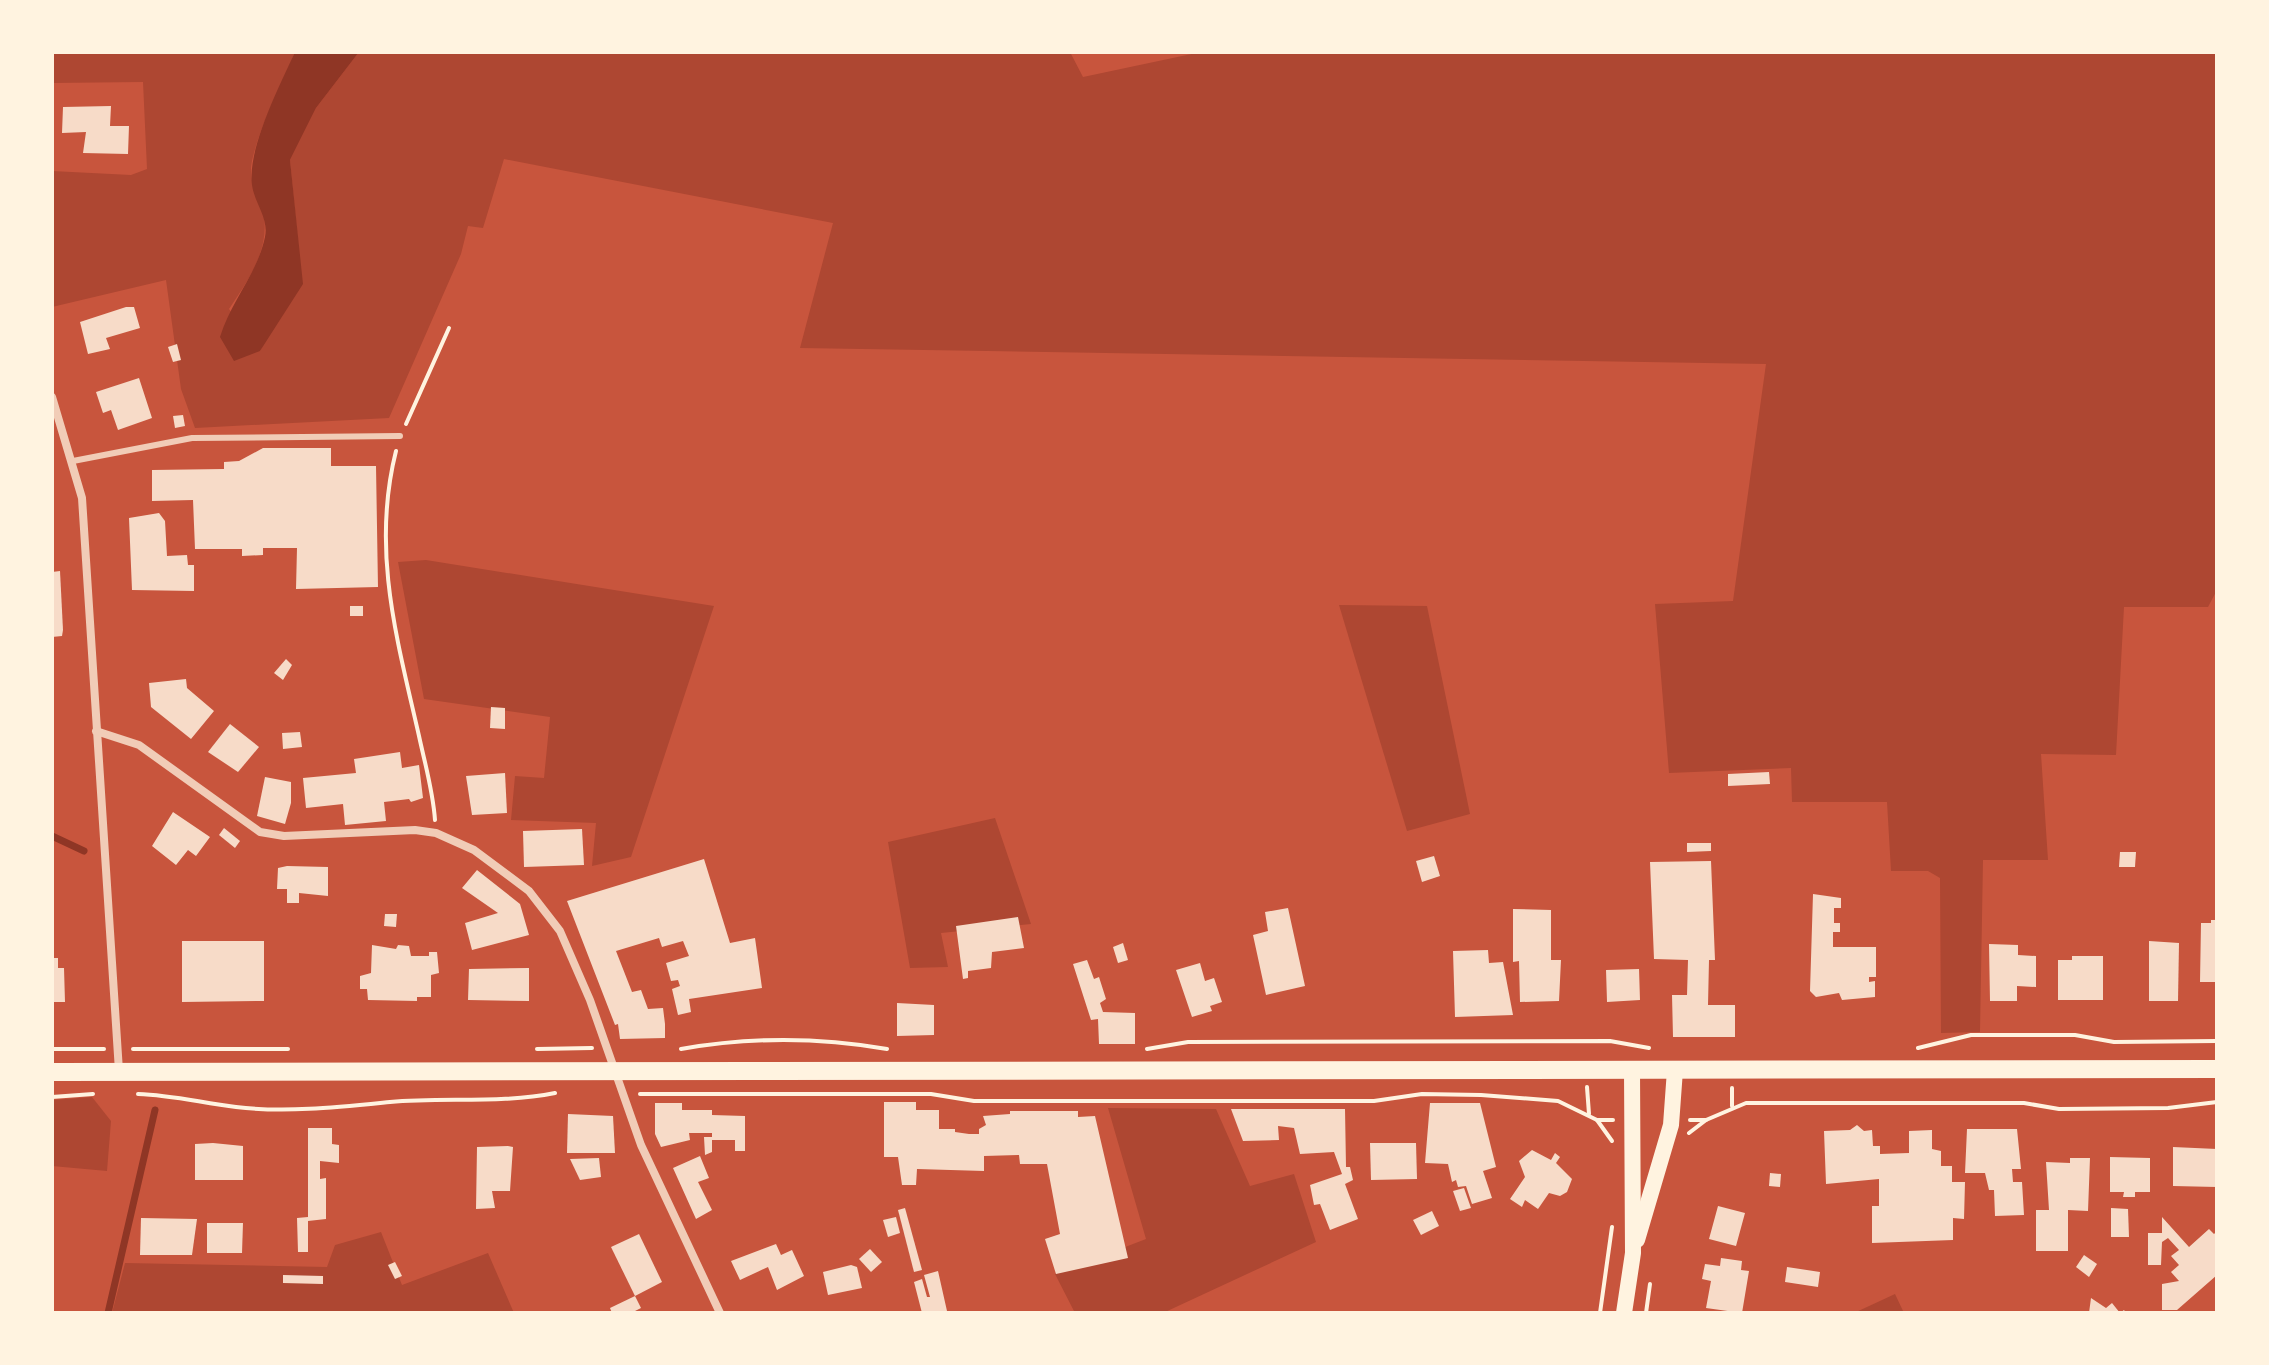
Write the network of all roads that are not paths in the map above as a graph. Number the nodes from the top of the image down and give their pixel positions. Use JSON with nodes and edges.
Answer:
{"nodes":[{"id":1,"x":52,"y":397,"type":"edge"},
{"id":2,"x":400,"y":436,"type":"road end"},
{"id":3,"x":73,"y":461,"type":"junction"},
{"id":4,"x":96,"y":731,"type":"junction"},
{"id":5,"x":2217,"y":1069,"type":"edge"},
{"id":6,"x":613,"y":1070,"type":"junction"},
{"id":7,"x":1632,"y":1070,"type":"junction"},
{"id":8,"x":1675,"y":1070,"type":"junction"},
{"id":9,"x":52,"y":1072,"type":"edge"},
{"id":10,"x":119,"y":1072,"type":"junction"},
{"id":11,"x":1633,"y":1253,"type":"junction"},
{"id":12,"x":720,"y":1313,"type":"edge"},
{"id":13,"x":1624,"y":1313,"type":"edge"}],
"edges":[{"from":1,"to":3,"type":"street"},
{"from":2,"to":3,"type":"lane"},
{"from":3,"to":4,"type":"street"},
{"from":4,"to":6,"type":"street"},
{"from":4,"to":10,"type":"street"},
{"from":5,"to":8,"type":"main road"},
{"from":6,"to":7,"type":"main road"},
{"from":6,"to":10,"type":"main road"},
{"from":6,"to":12,"type":"street"},
{"from":7,"to":8,"type":"main road"},
{"from":7,"to":11,"type":"main road"},
{"from":8,"to":11,"type":"main road"},
{"from":9,"to":10,"type":"main road"},
{"from":11,"to":13,"type":"main road"}]}
